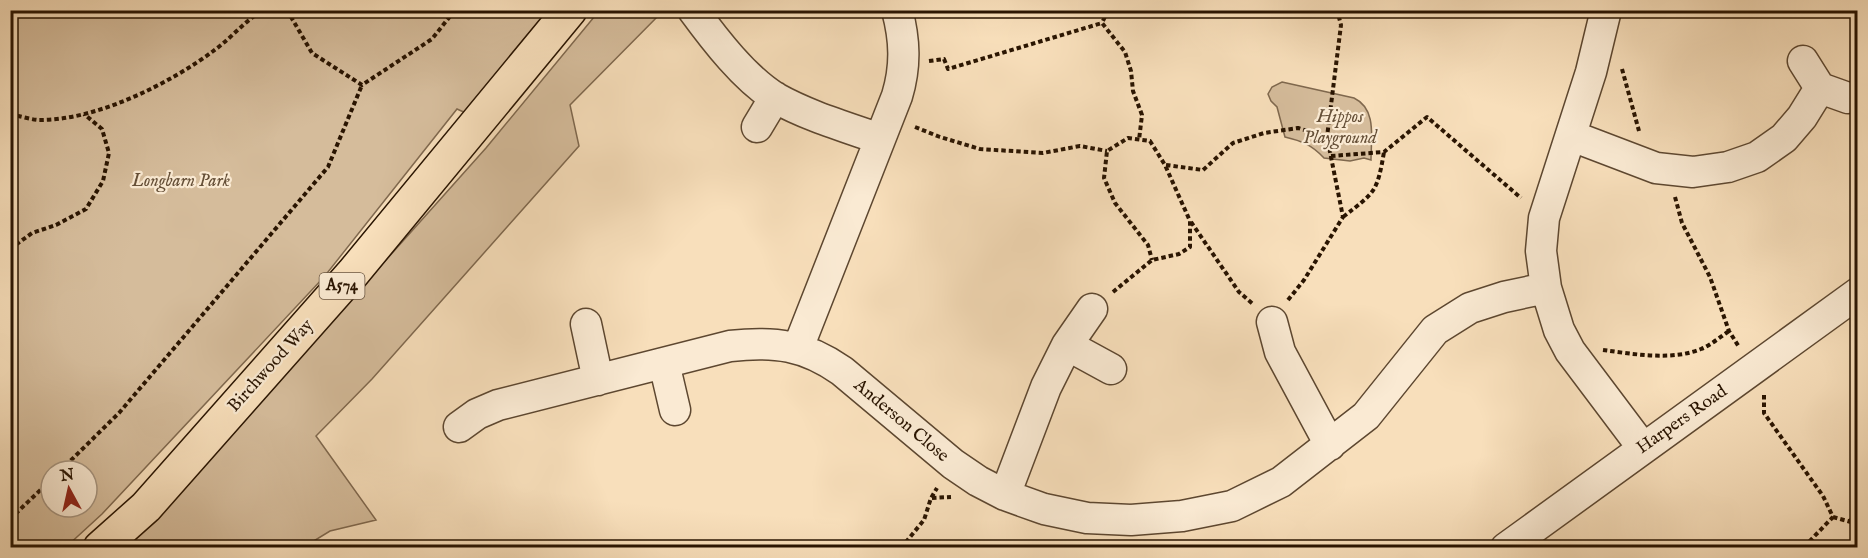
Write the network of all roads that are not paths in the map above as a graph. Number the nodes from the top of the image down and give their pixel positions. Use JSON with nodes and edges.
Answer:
{"nodes":[{"id":1,"x":570,"y":10,"type":"edge"},
{"id":2,"x":693,"y":10,"type":"edge"},
{"id":3,"x":897,"y":10,"type":"edge"},
{"id":4,"x":1606,"y":10,"type":"edge"},
{"id":5,"x":1803,"y":61,"type":"dead end"},
{"id":6,"x":1820,"y":88,"type":"junction"},
{"id":7,"x":775,"y":97,"type":"junction"},
{"id":8,"x":1848,"y":98,"type":"dead end"},
{"id":9,"x":757,"y":127,"type":"dead end"},
{"id":10,"x":885,"y":128,"type":"junction"},
{"id":11,"x":1572,"y":136,"type":"junction"},
{"id":12,"x":1546,"y":288,"type":"junction"},
{"id":13,"x":1857,"y":293,"type":"edge"},
{"id":14,"x":1092,"y":309,"type":"road end"},
{"id":15,"x":1272,"y":322,"type":"road end"},
{"id":16,"x":586,"y":324,"type":"dead end"},
{"id":17,"x":1067,"y":345,"type":"junction"},
{"id":18,"x":798,"y":348,"type":"junction"},
{"id":19,"x":664,"y":363,"type":"junction"},
{"id":20,"x":1111,"y":369,"type":"dead end"},
{"id":21,"x":598,"y":380,"type":"junction"},
{"id":22,"x":675,"y":410,"type":"dead end"},
{"id":23,"x":459,"y":427,"type":"dead end"},
{"id":24,"x":1330,"y":446,"type":"junction"},
{"id":25,"x":1643,"y":448,"type":"junction"},
{"id":26,"x":1005,"y":495,"type":"junction"},
{"id":27,"x":100,"y":548,"type":"edge"},
{"id":28,"x":1506,"y":548,"type":"edge"}],
"edges":[{"from":1,"to":27,"type":"main road","name":"Birchwood Way","number":"A574"},
{"from":2,"to":7,"type":"street"},
{"from":3,"to":10,"type":"street"},
{"from":4,"to":11,"type":"street"},
{"from":5,"to":6,"type":"street"},
{"from":6,"to":8,"type":"street"},
{"from":6,"to":11,"type":"street"},
{"from":7,"to":9,"type":"street"},
{"from":7,"to":10,"type":"street"},
{"from":10,"to":18,"type":"street"},
{"from":11,"to":12,"type":"street"},
{"from":12,"to":24,"type":"street","name":"Anderson Close"},
{"from":12,"to":25,"type":"street"},
{"from":13,"to":25,"type":"street","name":"Harpers Road"},
{"from":14,"to":17,"type":"street"},
{"from":15,"to":24,"type":"street"},
{"from":16,"to":21,"type":"street"},
{"from":17,"to":20,"type":"street"},
{"from":17,"to":26,"type":"street"},
{"from":18,"to":19,"type":"street","name":"Anderson Close"},
{"from":18,"to":26,"type":"street","name":"Anderson Close"},
{"from":19,"to":21,"type":"street","name":"Anderson Close"},
{"from":19,"to":22,"type":"street"},
{"from":21,"to":23,"type":"street","name":"Anderson Close"},
{"from":24,"to":26,"type":"street","name":"Anderson Close"},
{"from":25,"to":28,"type":"street","name":"Harpers Road"}]}
